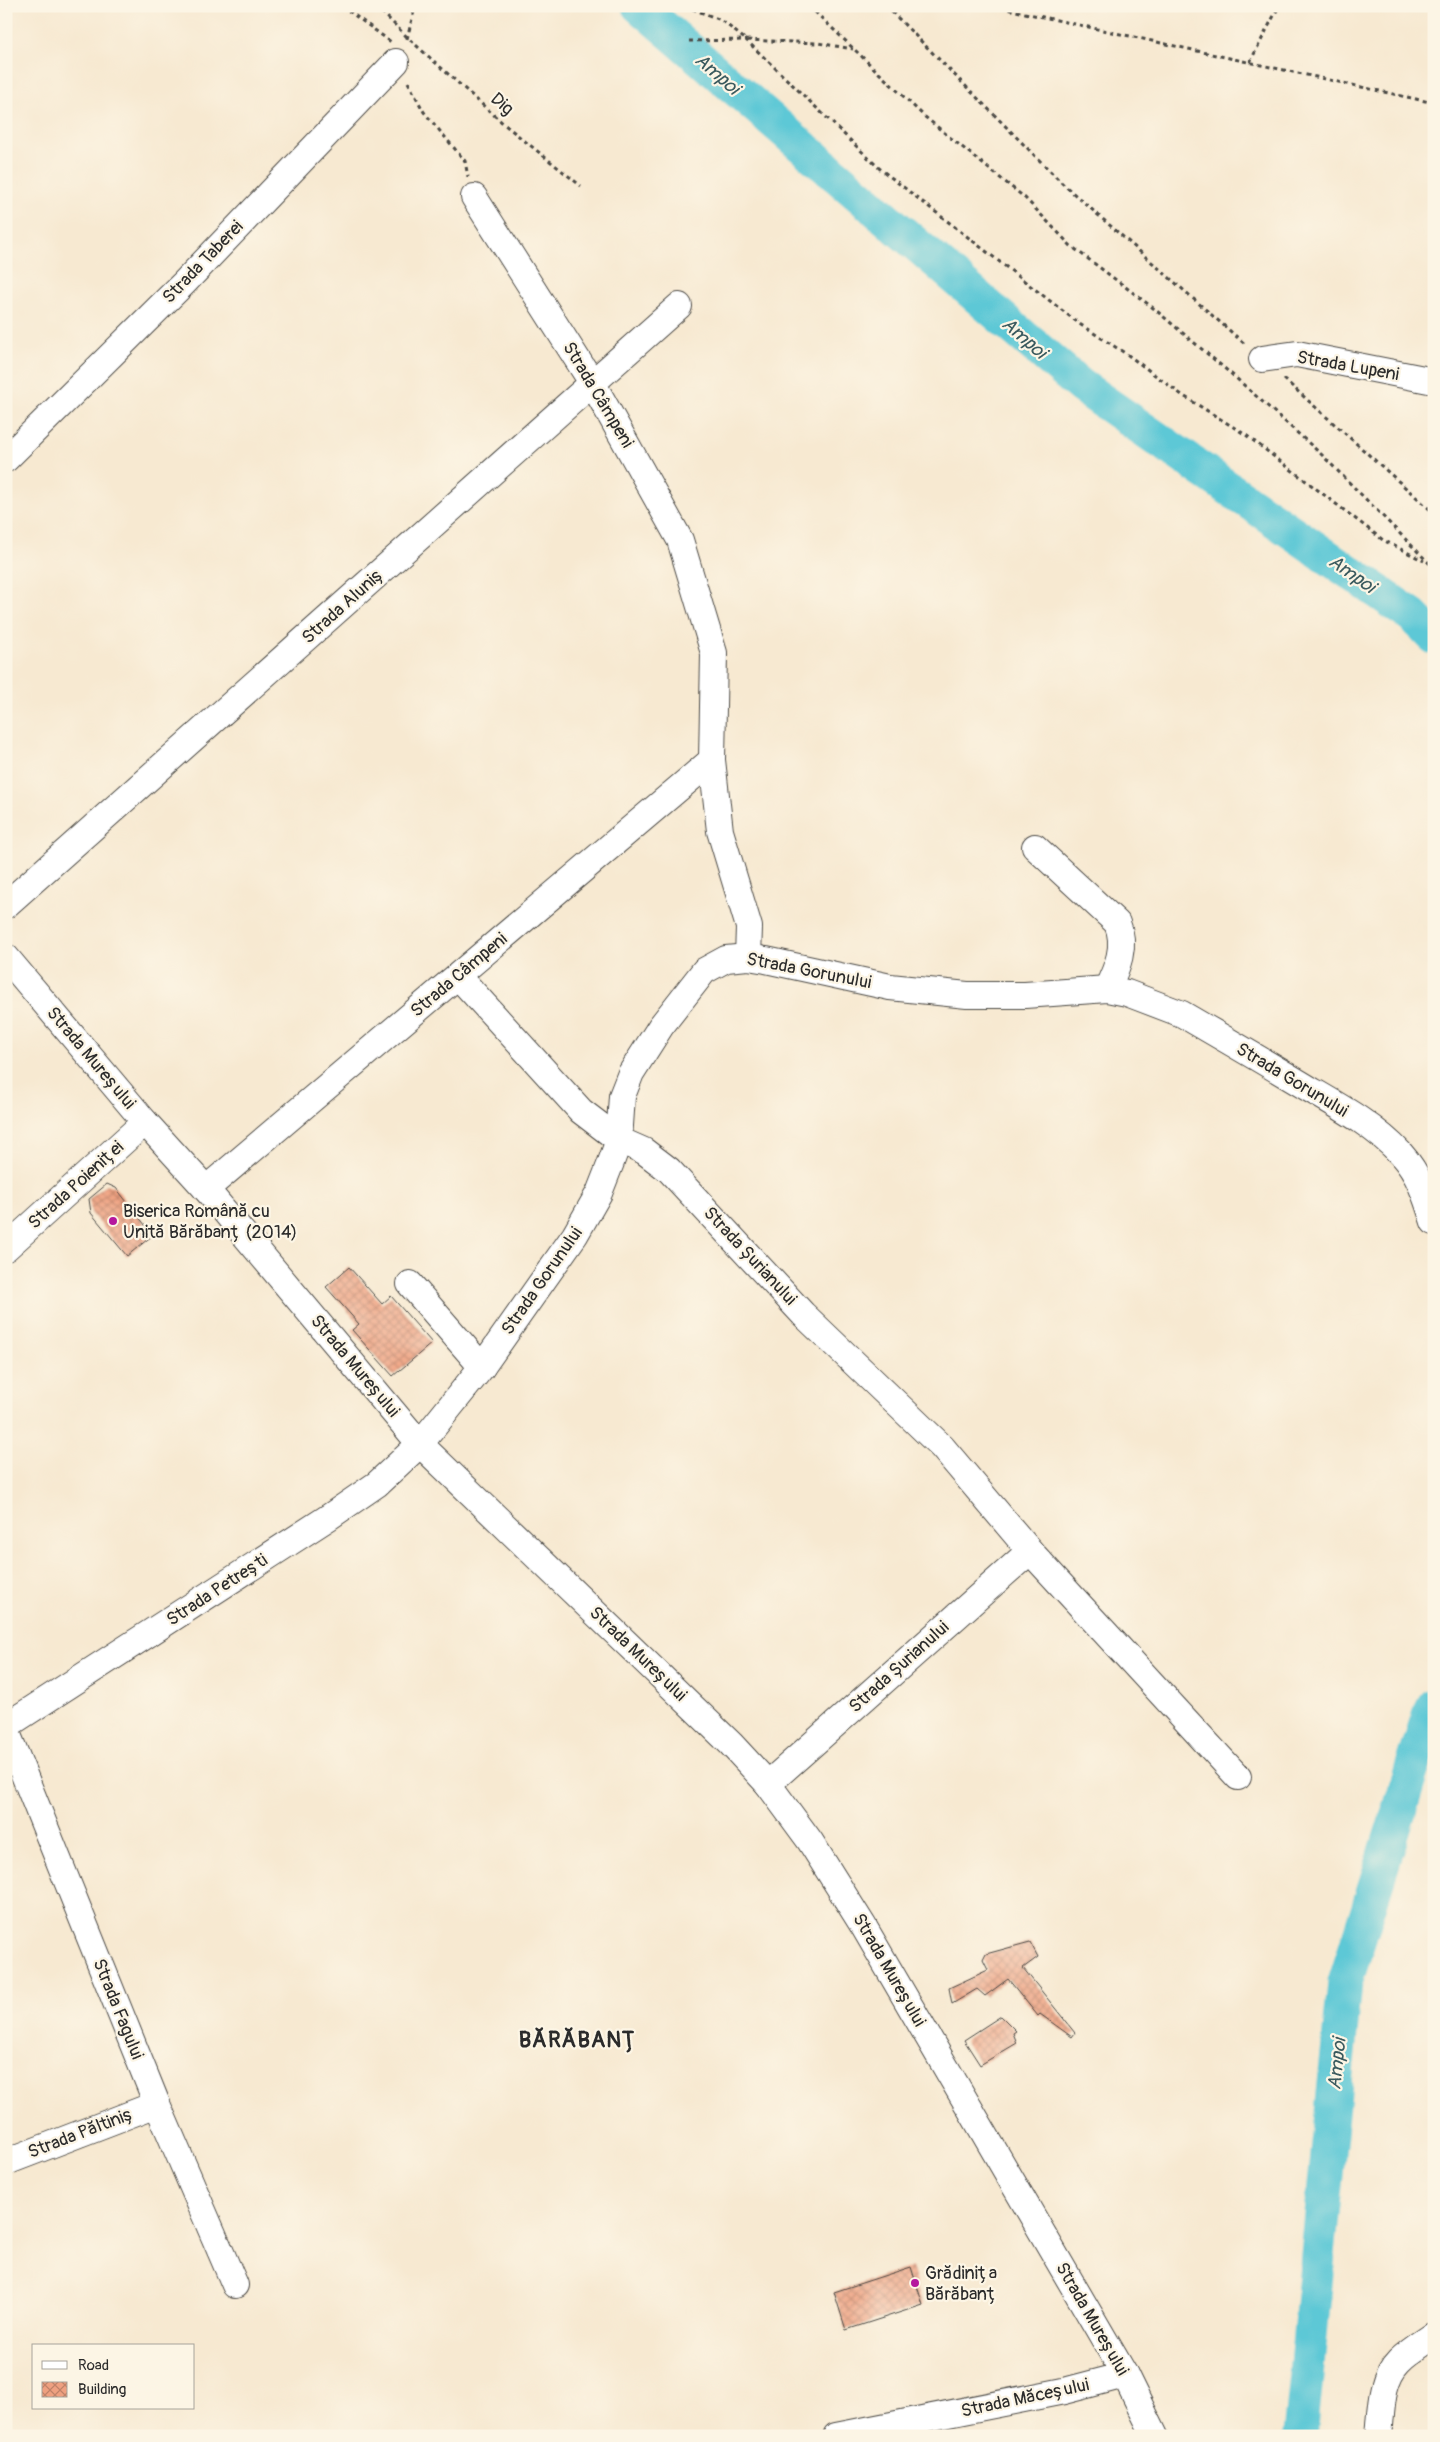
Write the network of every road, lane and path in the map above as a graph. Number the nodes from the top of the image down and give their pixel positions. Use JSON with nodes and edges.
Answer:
{"nodes":[{"id":1,"x":342,"y":6,"type":"edge"},
{"id":2,"x":376,"y":6,"type":"edge"},
{"id":3,"x":412,"y":6,"type":"edge"},
{"id":4,"x":685,"y":6,"type":"edge"},
{"id":5,"x":809,"y":6,"type":"edge"},
{"id":6,"x":886,"y":6,"type":"edge"},
{"id":7,"x":993,"y":6,"type":"edge"},
{"id":8,"x":1279,"y":6,"type":"edge"},
{"id":9,"x":408,"y":38,"type":"junction"},
{"id":10,"x":746,"y":40,"type":"junction"},
{"id":11,"x":689,"y":41,"type":"dead end"},
{"id":12,"x":853,"y":49,"type":"junction"},
{"id":13,"x":396,"y":62,"type":"junction"},
{"id":14,"x":1250,"y":62,"type":"junction"},
{"id":15,"x":1434,"y":103,"type":"edge"},
{"id":16,"x":581,"y":186,"type":"dead end"},
{"id":17,"x":474,"y":197,"type":"joint"},
{"id":18,"x":679,"y":306,"type":"dead end"},
{"id":19,"x":1262,"y":360,"type":"junction"},
{"id":20,"x":1434,"y":381,"type":"edge"},
{"id":21,"x":593,"y":384,"type":"junction"},
{"id":22,"x":6,"y":459,"type":"edge"},
{"id":23,"x":1434,"y":513,"type":"edge"},
{"id":24,"x":1424,"y":561,"type":"junction"},
{"id":25,"x":1434,"y":568,"type":"edge"},
{"id":26,"x":712,"y":760,"type":"junction"},
{"id":27,"x":1035,"y":847,"type":"dead end"},
{"id":28,"x":6,"y":905,"type":"edge"},
{"id":29,"x":6,"y":957,"type":"edge"},
{"id":30,"x":748,"y":957,"type":"junction"},
{"id":31,"x":458,"y":976,"type":"junction"},
{"id":32,"x":1107,"y":989,"type":"junction"},
{"id":33,"x":145,"y":1122,"type":"junction"},
{"id":34,"x":619,"y":1140,"type":"junction"},
{"id":35,"x":206,"y":1189,"type":"junction"},
{"id":36,"x":1434,"y":1222,"type":"edge"},
{"id":37,"x":6,"y":1248,"type":"edge"},
{"id":38,"x":410,"y":1284,"type":"dead end"},
{"id":39,"x":482,"y":1367,"type":"junction"},
{"id":40,"x":420,"y":1444,"type":"junction"},
{"id":41,"x":1030,"y":1551,"type":"junction"},
{"id":42,"x":6,"y":1726,"type":"edge"},
{"id":43,"x":6,"y":1730,"type":"edge"},
{"id":44,"x":1238,"y":1777,"type":"dead end"},
{"id":45,"x":768,"y":1784,"type":"junction"},
{"id":46,"x":157,"y":2104,"type":"junction"},
{"id":47,"x":6,"y":2162,"type":"edge"},
{"id":48,"x":235,"y":2285,"type":"dead end"},
{"id":49,"x":1434,"y":2335,"type":"edge"},
{"id":50,"x":1125,"y":2375,"type":"junction"},
{"id":51,"x":867,"y":2433,"type":"edge"},
{"id":52,"x":836,"y":2436,"type":"edge"},
{"id":53,"x":1155,"y":2436,"type":"edge"},
{"id":54,"x":1379,"y":2436,"type":"edge"}],
"edges":[{"from":1,"to":13,"type":"path"},
{"from":2,"to":9,"type":"path","name":"Dig"},
{"from":3,"to":9,"type":"path"},
{"from":4,"to":10,"type":"path"},
{"from":5,"to":12,"type":"path"},
{"from":6,"to":19,"type":"path"},
{"from":7,"to":14,"type":"path"},
{"from":8,"to":14,"type":"path"},
{"from":9,"to":13,"type":"path"},
{"from":9,"to":16,"type":"path","name":"Dig"},
{"from":10,"to":11,"type":"path"},
{"from":10,"to":12,"type":"path"},
{"from":10,"to":24,"type":"path"},
{"from":12,"to":24,"type":"path"},
{"from":13,"to":17,"type":"path"},
{"from":13,"to":22,"type":"street","name":"Strada Taberei"},
{"from":14,"to":15,"type":"path"},
{"from":17,"to":21,"type":"street","name":"Strada Câmpeni"},
{"from":18,"to":21,"type":"street","name":"Strada Aluniș"},
{"from":19,"to":20,"type":"street","name":"Strada Lupeni"},
{"from":19,"to":23,"type":"path"},
{"from":21,"to":26,"type":"street","name":"Strada Câmpeni"},
{"from":21,"to":28,"type":"street","name":"Strada Aluniș"},
{"from":24,"to":25,"type":"path"},
{"from":26,"to":30,"type":"street","name":"Strada Câmpeni"},
{"from":26,"to":31,"type":"street","name":"Strada Câmpeni"},
{"from":27,"to":32,"type":"street"},
{"from":29,"to":33,"type":"street","name":"Strada Mureșului"},
{"from":30,"to":32,"type":"street","name":"Strada Gorunului"},
{"from":30,"to":34,"type":"street","name":"Strada Gorunului"},
{"from":31,"to":34,"type":"street","name":"Strada Șurianului"},
{"from":31,"to":35,"type":"street","name":"Strada Câmpeni"},
{"from":32,"to":36,"type":"street","name":"Strada Gorunului"},
{"from":33,"to":35,"type":"street","name":"Strada Mureșului"},
{"from":33,"to":37,"type":"street","name":"Strada Poieniței"},
{"from":34,"to":39,"type":"street","name":"Strada Gorunului"},
{"from":34,"to":41,"type":"street","name":"Strada Șurianului"},
{"from":35,"to":40,"type":"street","name":"Strada Mureșului"},
{"from":38,"to":39,"type":"street"},
{"from":39,"to":40,"type":"street","name":"Strada Gorunului"},
{"from":40,"to":42,"type":"street","name":"Strada Petrești"},
{"from":40,"to":45,"type":"street","name":"Strada Mureșului"},
{"from":41,"to":44,"type":"street","name":"Strada Șurianului"},
{"from":41,"to":45,"type":"street","name":"Strada Șurianului"},
{"from":43,"to":46,"type":"street","name":"Strada Fagului"},
{"from":45,"to":50,"type":"street","name":"Strada Mureșului"},
{"from":46,"to":47,"type":"street","name":"Strada Păltiniș"},
{"from":46,"to":48,"type":"street","name":"Strada Fagului"},
{"from":49,"to":54,"type":"street"},
{"from":50,"to":51,"type":"street","name":"Strada Măceșului"},
{"from":50,"to":53,"type":"street","name":"Strada Mureșului"},
{"from":51,"to":52,"type":"street","name":"Strada Măceșului"}]}
